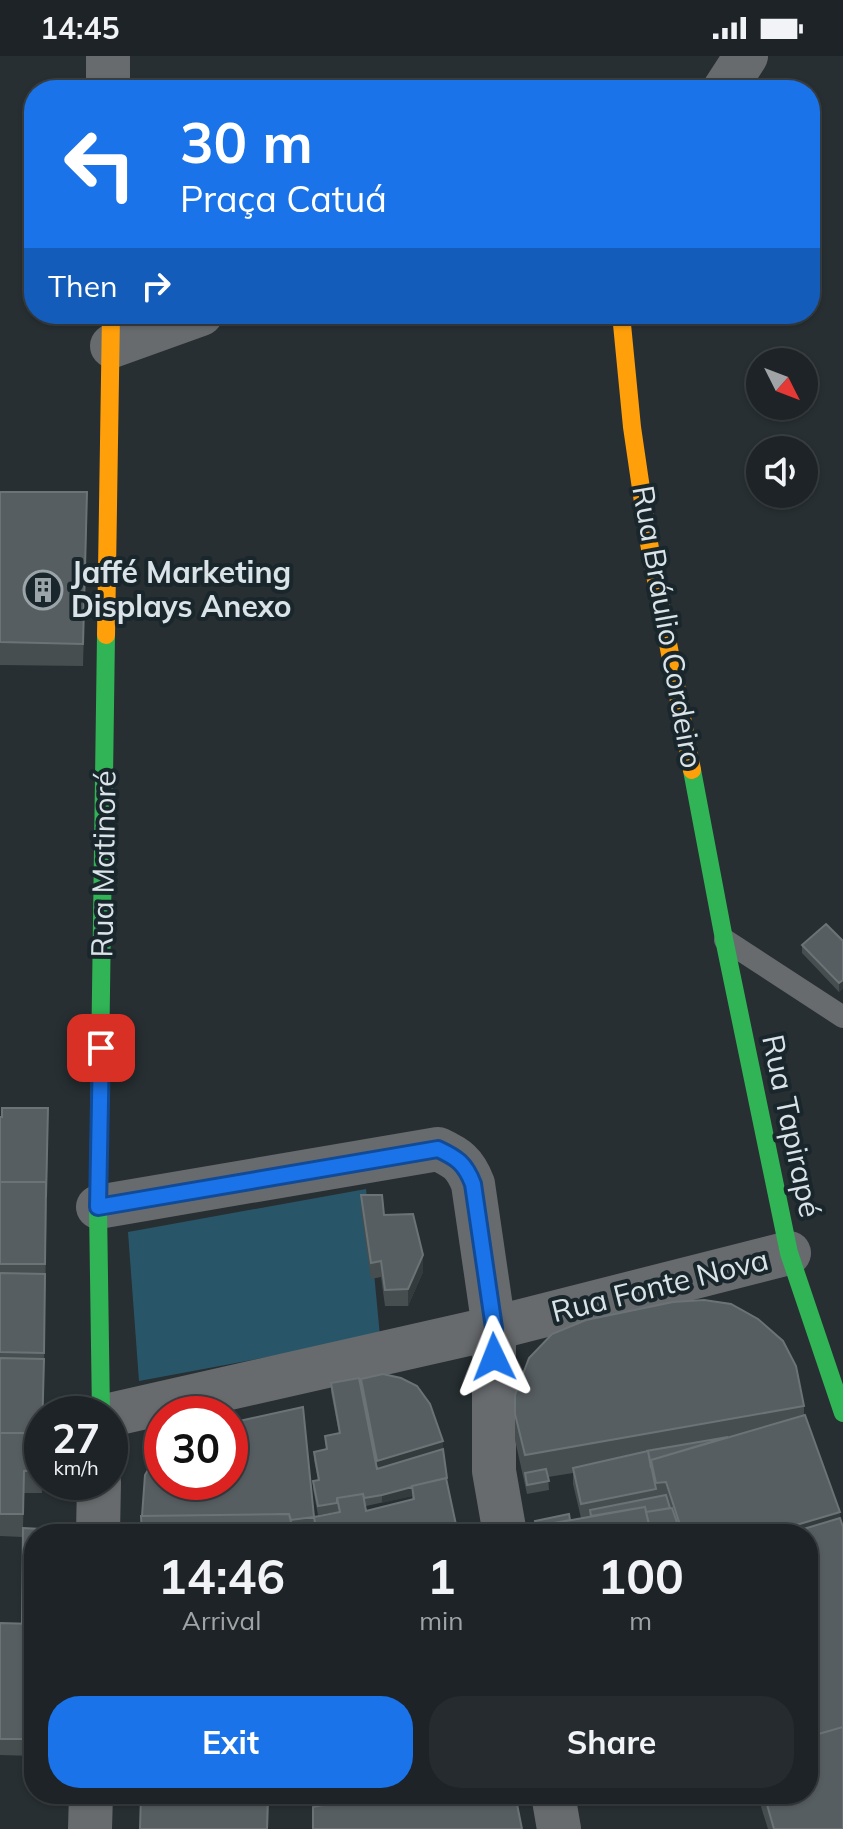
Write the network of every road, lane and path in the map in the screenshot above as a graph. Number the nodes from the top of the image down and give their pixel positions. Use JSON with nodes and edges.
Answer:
{"nodes":[{"id":1,"x":108,"y":56,"type":"edge"},
{"id":2,"x":746,"y":56,"type":"edge"},
{"id":3,"x":108,"y":80,"type":"edge"},
{"id":4,"x":730,"y":80,"type":"edge"},
{"id":5,"x":145,"y":324,"type":"edge"},
{"id":6,"x":620,"y":324,"type":"edge"},
{"id":7,"x":112,"y":330,"type":"edge"},
{"id":8,"x":724,"y":939,"type":"junction"},
{"id":9,"x":843,"y":1017,"type":"edge"},
{"id":10,"x":98,"y":1207,"type":"junction"},
{"id":11,"x":789,"y":1253,"type":"junction"},
{"id":12,"x":494,"y":1328,"type":"junction"},
{"id":13,"x":101,"y":1396,"type":"edge"},
{"id":14,"x":128,"y":1411,"type":"edge"},
{"id":15,"x":843,"y":1413,"type":"edge"},
{"id":16,"x":99,"y":1500,"type":"edge"},
{"id":17,"x":98,"y":1524,"type":"edge"},
{"id":18,"x":503,"y":1524,"type":"edge"},
{"id":19,"x":91,"y":1804,"type":"edge"},
{"id":20,"x":555,"y":1804,"type":"edge"},
{"id":21,"x":90,"y":1829,"type":"edge"},
{"id":22,"x":559,"y":1829,"type":"edge"}],
"edges":[{"from":1,"to":3,"type":"street"},
{"from":2,"to":4,"type":"street"},
{"from":5,"to":7,"type":"street"},
{"from":6,"to":8,"type":"street","name":"Rua Bráulio Cordeiro"},
{"from":7,"to":10,"type":"street","name":"Rua Matinoré"},
{"from":8,"to":9,"type":"lane"},
{"from":8,"to":11,"type":"street","name":"Rua Tapirapé"},
{"from":10,"to":12,"type":"street"},
{"from":10,"to":13,"type":"street","name":"Rua Matinoré"},
{"from":11,"to":12,"type":"street","name":"Rua Fonte Nova"},
{"from":11,"to":15,"type":"street","name":"Rua Tapirapé"},
{"from":12,"to":14,"type":"street","name":"Rua Fonte Nova"},
{"from":12,"to":18,"type":"street"},
{"from":16,"to":17,"type":"street"},
{"from":19,"to":21,"type":"street"},
{"from":20,"to":22,"type":"street"}]}
